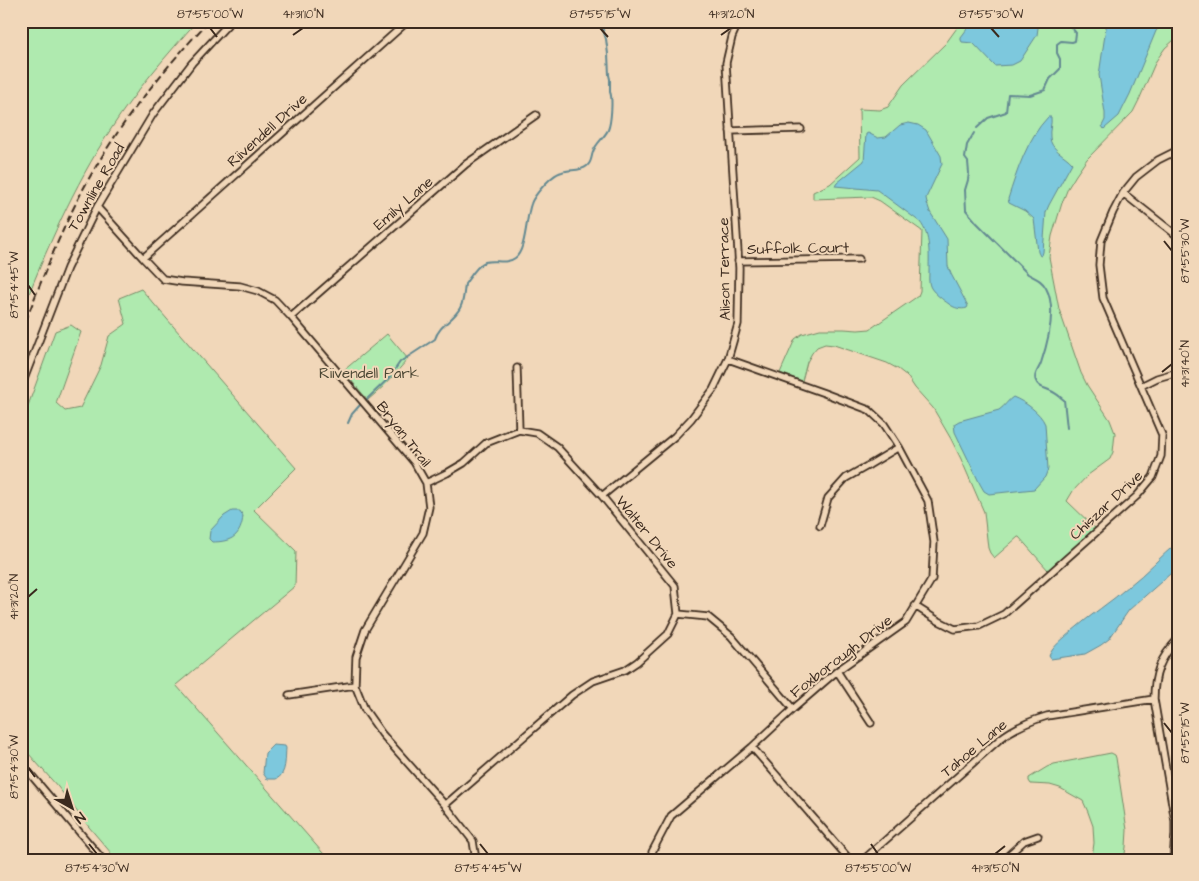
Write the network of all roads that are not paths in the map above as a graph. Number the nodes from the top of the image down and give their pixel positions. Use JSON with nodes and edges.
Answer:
{"nodes":[{"id":1,"x":231,"y":21,"type":"edge"},
{"id":2,"x":408,"y":21,"type":"edge"},
{"id":3,"x":739,"y":21,"type":"edge"},
{"id":4,"x":536,"y":115,"type":"dead end"},
{"id":5,"x":801,"y":129,"type":"dead end"},
{"id":6,"x":730,"y":131,"type":"junction"},
{"id":7,"x":1178,"y":150,"type":"edge"},
{"id":8,"x":1123,"y":193,"type":"junction"},
{"id":9,"x":97,"y":207,"type":"junction"},
{"id":10,"x":1175,"y":234,"type":"dead end"},
{"id":11,"x":143,"y":258,"type":"junction"},
{"id":12,"x":859,"y":259,"type":"dead end"},
{"id":13,"x":738,"y":262,"type":"junction"},
{"id":14,"x":291,"y":317,"type":"junction"},
{"id":15,"x":728,"y":359,"type":"junction"},
{"id":16,"x":517,"y":368,"type":"dead end"},
{"id":17,"x":1178,"y":372,"type":"edge"},
{"id":18,"x":1141,"y":386,"type":"junction"},
{"id":19,"x":21,"y":387,"type":"edge"},
{"id":20,"x":519,"y":430,"type":"junction"},
{"id":21,"x":899,"y":447,"type":"junction"},
{"id":22,"x":426,"y":483,"type":"junction"},
{"id":23,"x":602,"y":496,"type":"junction"},
{"id":24,"x":820,"y":526,"type":"dead end"},
{"id":25,"x":916,"y":606,"type":"junction"},
{"id":26,"x":678,"y":614,"type":"junction"},
{"id":27,"x":1178,"y":639,"type":"edge"},
{"id":28,"x":837,"y":671,"type":"junction"},
{"id":29,"x":355,"y":685,"type":"junction"},
{"id":30,"x":289,"y":695,"type":"dead end"},
{"id":31,"x":1154,"y":699,"type":"junction"},
{"id":32,"x":792,"y":709,"type":"junction"},
{"id":33,"x":871,"y":723,"type":"dead end"},
{"id":34,"x":752,"y":748,"type":"junction"},
{"id":35,"x":21,"y":763,"type":"edge"},
{"id":36,"x":445,"y":805,"type":"junction"},
{"id":37,"x":1038,"y":836,"type":"dead end"},
{"id":38,"x":21,"y":858,"type":"edge"},
{"id":39,"x":25,"y":860,"type":"edge"},
{"id":40,"x":103,"y":860,"type":"edge"},
{"id":41,"x":476,"y":860,"type":"edge"},
{"id":42,"x":655,"y":860,"type":"edge"},
{"id":43,"x":850,"y":860,"type":"edge"},
{"id":44,"x":864,"y":860,"type":"edge"},
{"id":45,"x":1003,"y":860,"type":"edge"},
{"id":46,"x":1173,"y":860,"type":"edge"}],
"edges":[{"from":1,"to":9,"type":"street","name":"Townline Road"},
{"from":2,"to":11,"type":"street","name":"Riivendell Drive"},
{"from":3,"to":6,"type":"street","name":"Alison Terrace"},
{"from":4,"to":14,"type":"street","name":"Emily Lane"},
{"from":5,"to":6,"type":"street"},
{"from":6,"to":13,"type":"street","name":"Alison Terrace"},
{"from":7,"to":8,"type":"street","name":"Chiszar Drive"},
{"from":8,"to":10,"type":"street"},
{"from":8,"to":18,"type":"street","name":"Chiszar Drive"},
{"from":9,"to":11,"type":"street","name":"Bryan Trail"},
{"from":9,"to":19,"type":"street","name":"Townline Road"},
{"from":11,"to":14,"type":"street","name":"Bryan Trail"},
{"from":12,"to":13,"type":"street","name":"Suffolk Court"},
{"from":13,"to":15,"type":"street","name":"Alison Terrace"},
{"from":14,"to":22,"type":"street","name":"Bryan Trail"},
{"from":15,"to":21,"type":"street","name":"Foxborough Drive"},
{"from":15,"to":23,"type":"street","name":"Alison Terrace"},
{"from":16,"to":20,"type":"street"},
{"from":17,"to":18,"type":"street"},
{"from":18,"to":25,"type":"street","name":"Chiszar Drive"},
{"from":20,"to":22,"type":"street"},
{"from":20,"to":23,"type":"street","name":"Walter Drive"},
{"from":21,"to":24,"type":"street"},
{"from":21,"to":25,"type":"street","name":"Foxborough Drive"},
{"from":22,"to":29,"type":"street","name":"Bryan Trail"},
{"from":23,"to":26,"type":"street","name":"Walter Drive"},
{"from":25,"to":28,"type":"street","name":"Foxborough Drive"},
{"from":26,"to":32,"type":"street"},
{"from":26,"to":36,"type":"street"},
{"from":27,"to":31,"type":"street"},
{"from":28,"to":32,"type":"street","name":"Foxborough Drive"},
{"from":28,"to":33,"type":"street"},
{"from":29,"to":30,"type":"street"},
{"from":29,"to":36,"type":"street","name":"Bryan Trail"},
{"from":31,"to":44,"type":"street","name":"Tahoe Lane"},
{"from":31,"to":46,"type":"street"},
{"from":32,"to":34,"type":"street","name":"Foxborough Drive"},
{"from":34,"to":42,"type":"street","name":"Foxborough Drive"},
{"from":34,"to":43,"type":"street"},
{"from":35,"to":40,"type":"street"},
{"from":36,"to":41,"type":"street","name":"Bryan Trail"},
{"from":37,"to":45,"type":"street"},
{"from":38,"to":39,"type":"street"}]}
